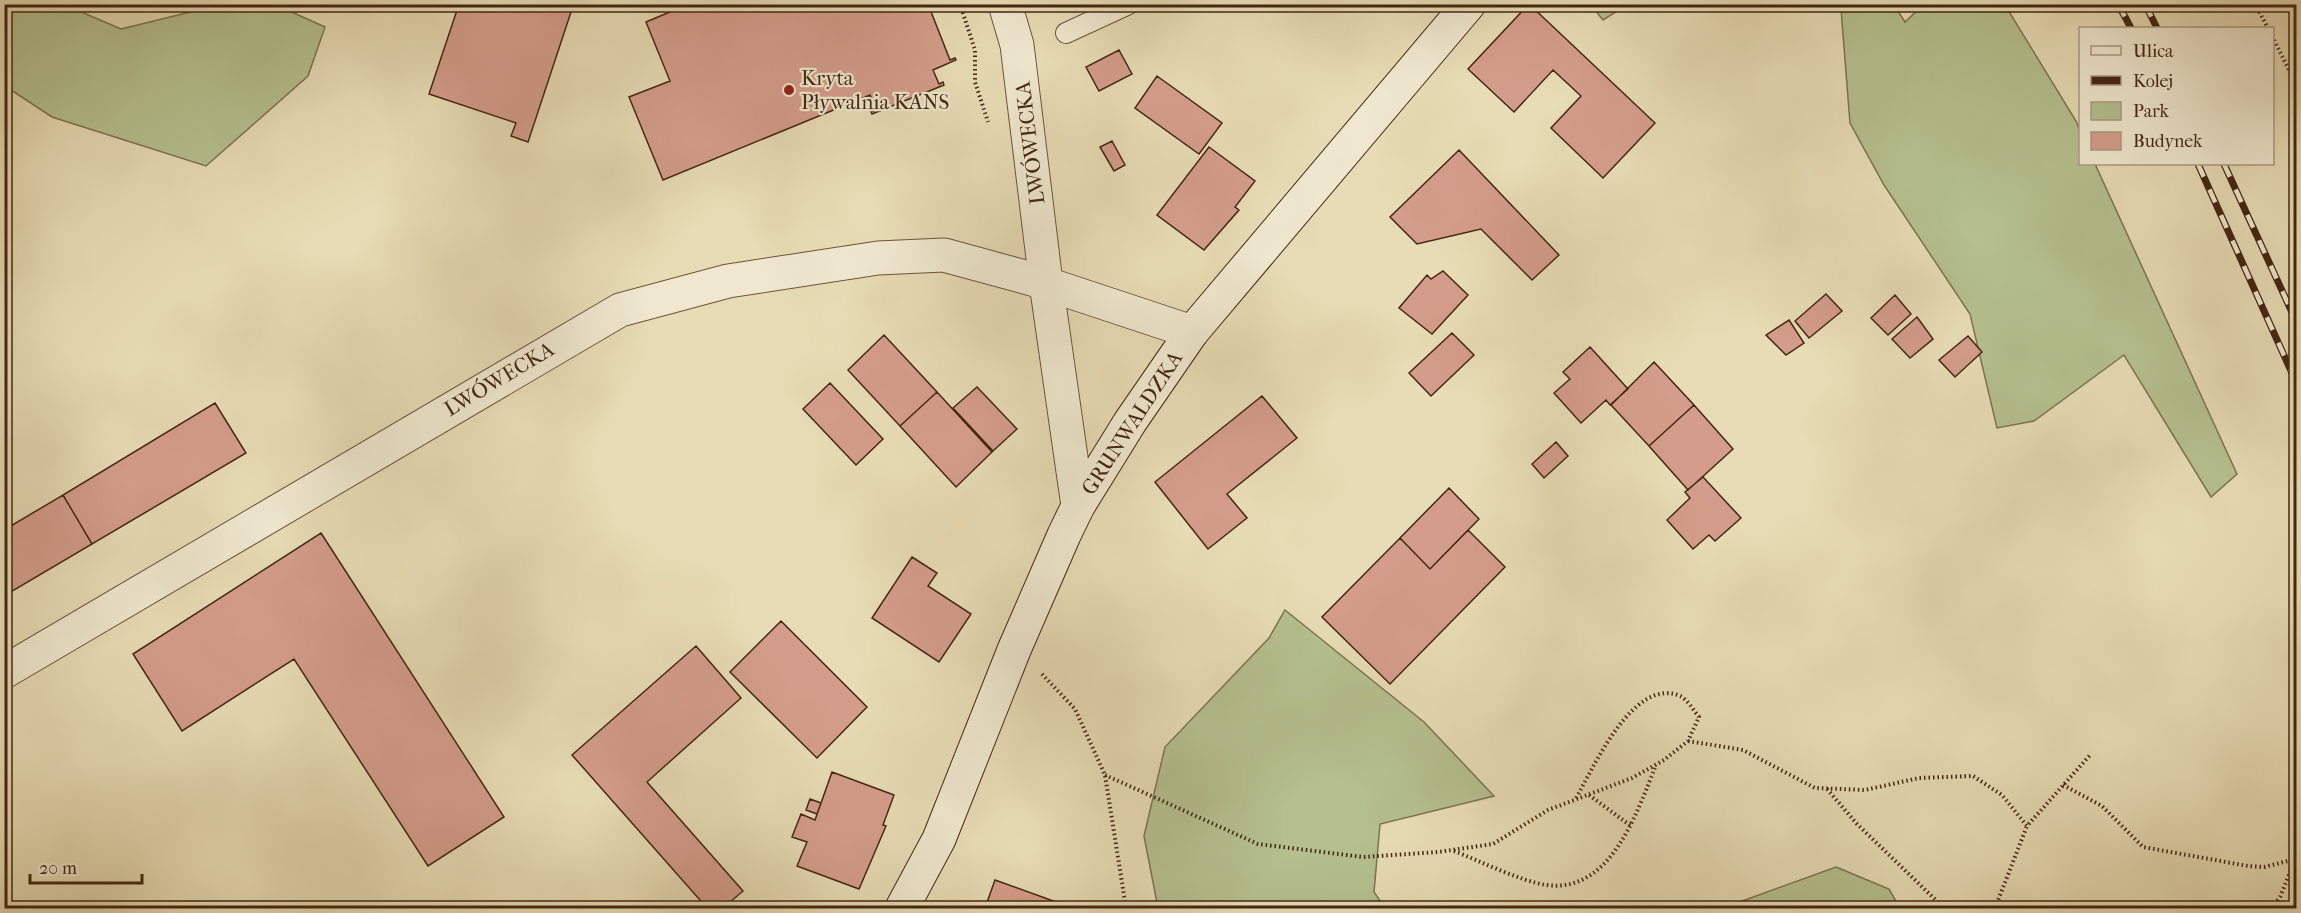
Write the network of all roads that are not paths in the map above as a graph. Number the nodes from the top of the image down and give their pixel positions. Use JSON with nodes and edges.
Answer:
{"nodes":[{"id":1,"x":1005,"y":4,"type":"edge"},
{"id":2,"x":1129,"y":4,"type":"edge"},
{"id":3,"x":1469,"y":4,"type":"edge"},
{"id":4,"x":1066,"y":33,"type":"dead end"},
{"id":5,"x":1046,"y":283,"type":"junction"},
{"id":6,"x":1192,"y":332,"type":"junction"},
{"id":7,"x":1078,"y":506,"type":"junction"},
{"id":8,"x":4,"y":672,"type":"edge"},
{"id":9,"x":902,"y":909,"type":"edge"}],
"edges":[{"from":1,"to":5,"type":"street","name":"LWÓWECKA"},
{"from":2,"to":4,"type":"lane"},
{"from":3,"to":6,"type":"street","name":"GRUNWALDZKA"},
{"from":5,"to":6,"type":"street","name":"LWÓWECKA"},
{"from":5,"to":7,"type":"street","name":"LWÓWECKA"},
{"from":5,"to":8,"type":"street","name":"LWÓWECKA"},
{"from":6,"to":7,"type":"street","name":"GRUNWALDZKA"},
{"from":7,"to":9,"type":"street","name":"GRUNWALDZKA"}]}
